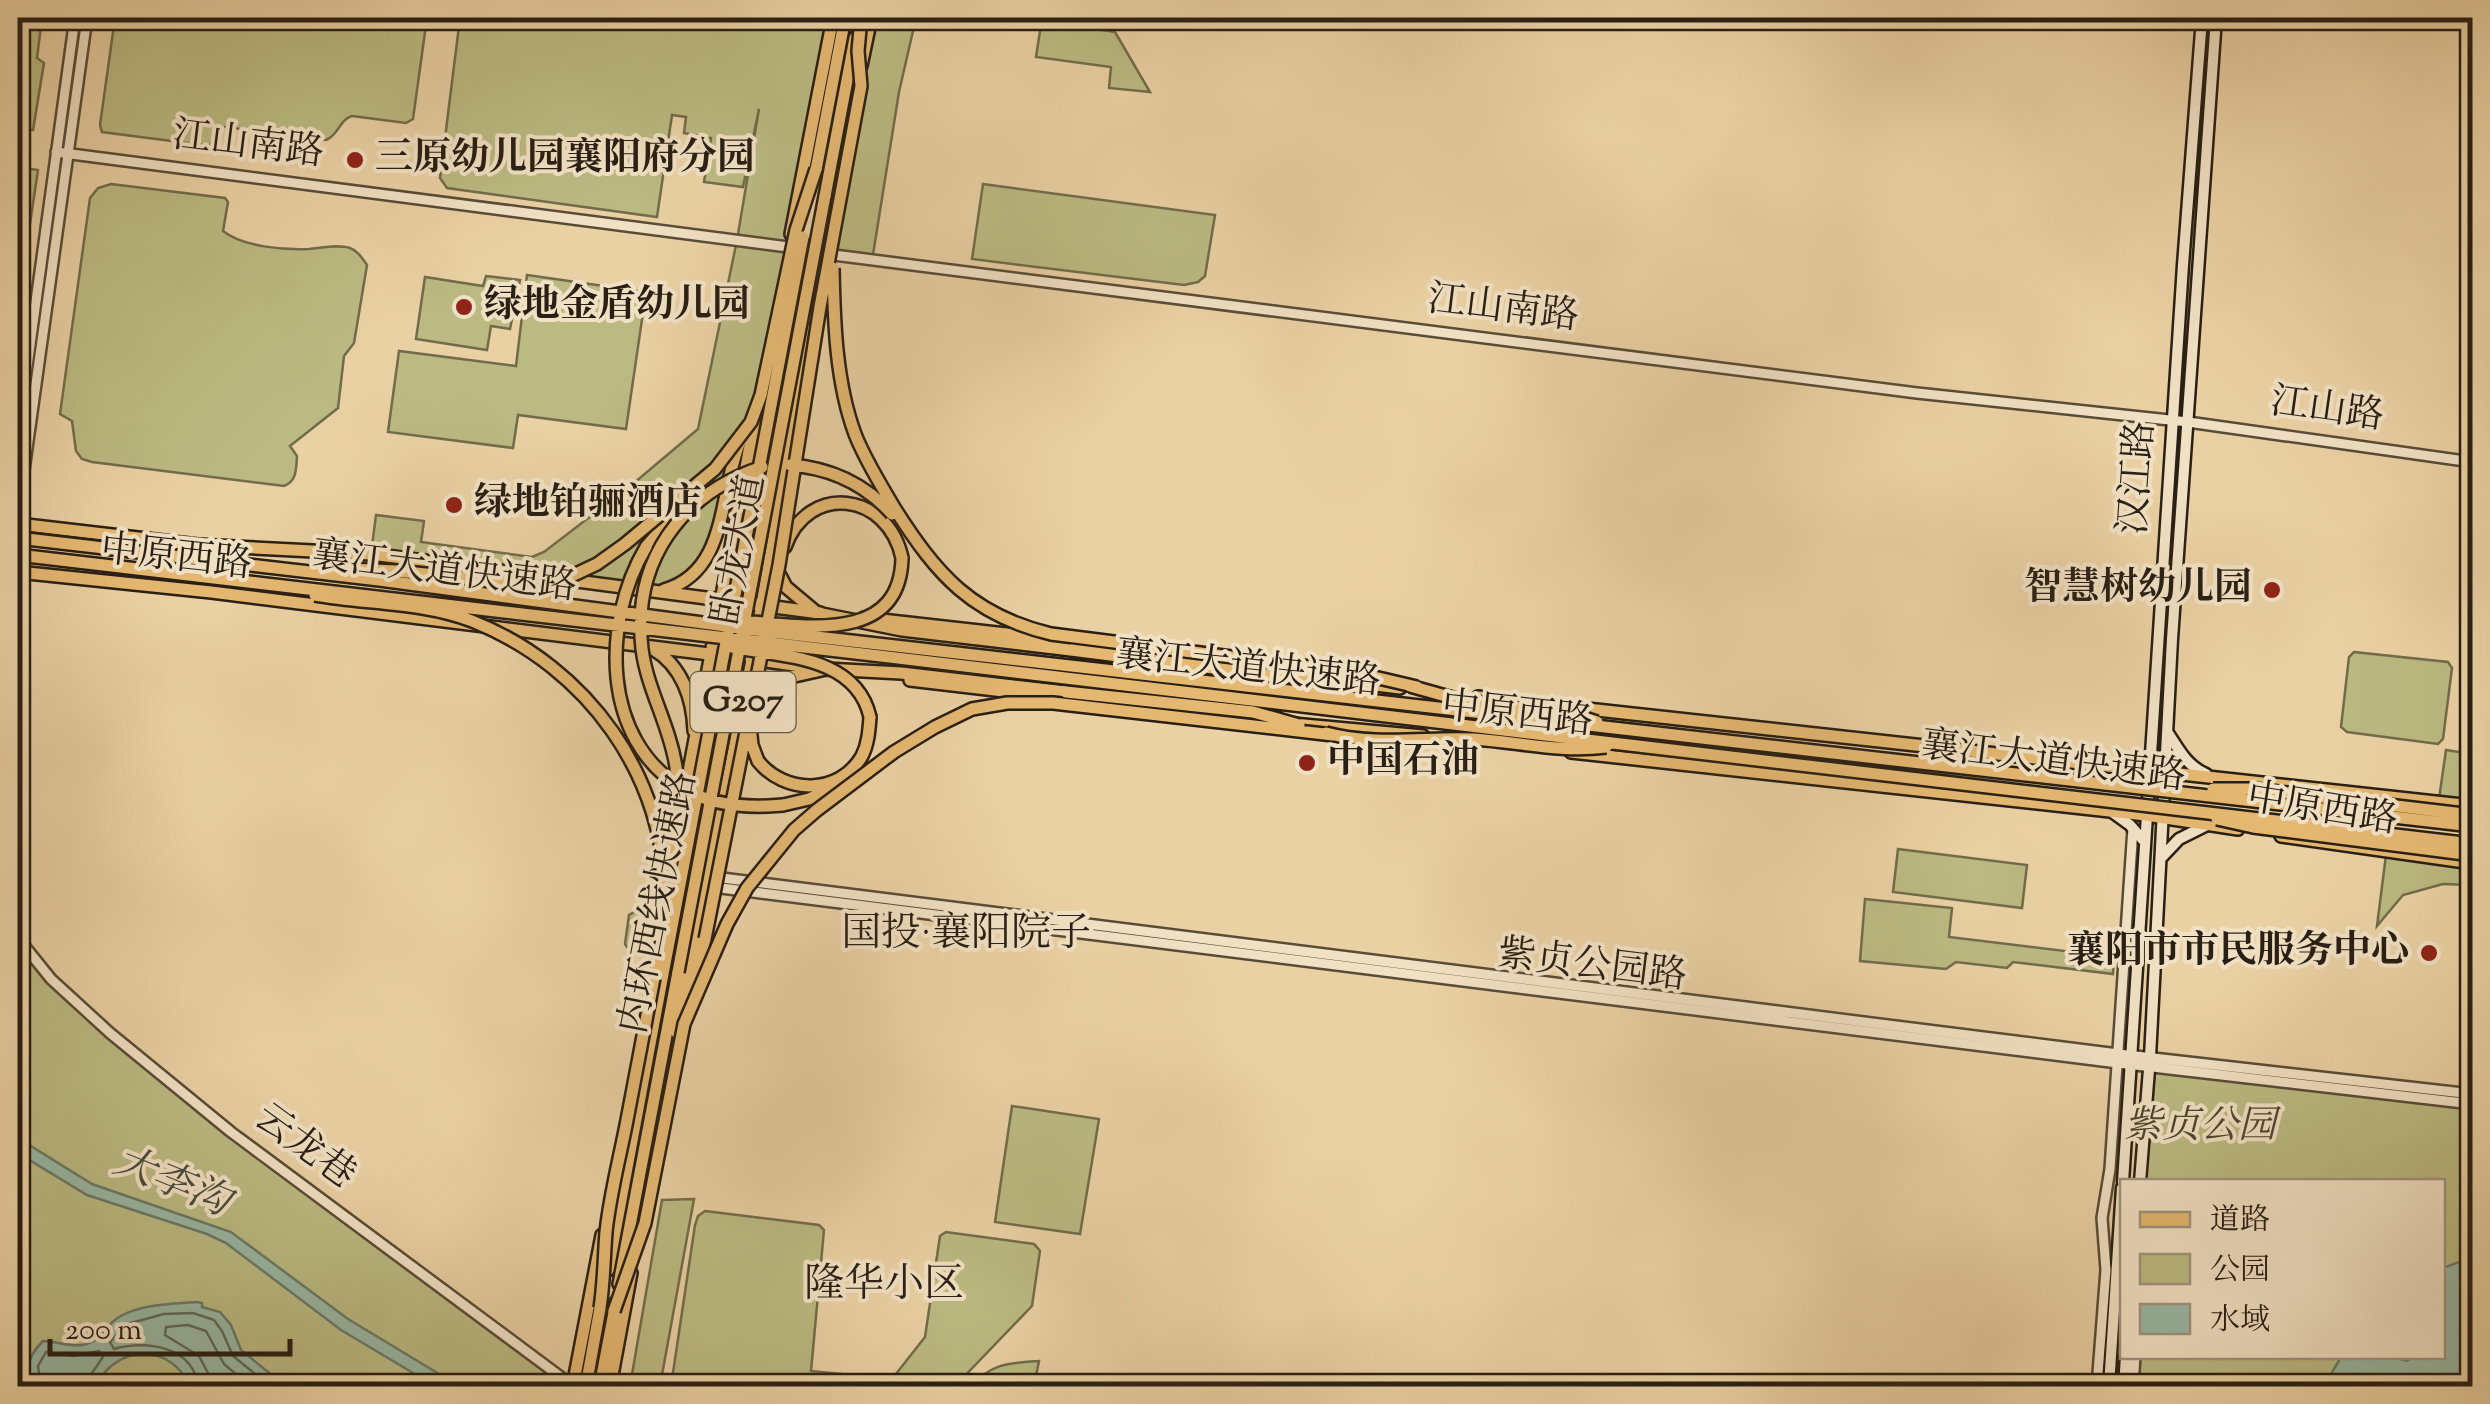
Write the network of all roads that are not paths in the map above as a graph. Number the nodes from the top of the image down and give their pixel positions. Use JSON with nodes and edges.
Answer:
{"nodes":[{"id":1,"x":75,"y":18,"type":"edge"},
{"id":2,"x":87,"y":18,"type":"edge"},
{"id":3,"x":832,"y":18,"type":"edge"},
{"id":4,"x":845,"y":18,"type":"edge"},
{"id":5,"x":860,"y":18,"type":"edge"},
{"id":6,"x":871,"y":18,"type":"edge"},
{"id":7,"x":2202,"y":18,"type":"edge"},
{"id":8,"x":2216,"y":18,"type":"edge"},
{"id":9,"x":62,"y":152,"type":"junction"},
{"id":10,"x":816,"y":169,"type":"junction"},
{"id":11,"x":833,"y":240,"type":"junction"},
{"id":12,"x":788,"y":247,"type":"junction"},
{"id":13,"x":826,"y":254,"type":"junction"},
{"id":14,"x":758,"y":400,"type":"junction"},
{"id":15,"x":2173,"y":421,"type":"junction"},
{"id":16,"x":2188,"y":422,"type":"junction"},
{"id":17,"x":18,"y":432,"type":"edge"},
{"id":18,"x":2472,"y":462,"type":"edge"},
{"id":19,"x":716,"y":469,"type":"junction"},
{"id":20,"x":18,"y":513,"type":"edge"},
{"id":21,"x":776,"y":519,"type":"junction"},
{"id":22,"x":18,"y":524,"type":"edge"},
{"id":23,"x":18,"y":538,"type":"edge"},
{"id":24,"x":918,"y":544,"type":"junction"},
{"id":25,"x":18,"y":555,"type":"edge"},
{"id":26,"x":779,"y":565,"type":"junction"},
{"id":27,"x":276,"y":568,"type":"junction"},
{"id":28,"x":18,"y":572,"type":"edge"},
{"id":29,"x":247,"y":581,"type":"junction"},
{"id":30,"x":654,"y":593,"type":"junction"},
{"id":31,"x":718,"y":601,"type":"junction"},
{"id":32,"x":760,"y":606,"type":"junction"},
{"id":33,"x":817,"y":612,"type":"junction"},
{"id":34,"x":632,"y":620,"type":"junction"},
{"id":35,"x":645,"y":644,"type":"junction"},
{"id":36,"x":710,"y":654,"type":"junction"},
{"id":37,"x":752,"y":660,"type":"junction"},
{"id":38,"x":826,"y":669,"type":"junction"},
{"id":39,"x":1417,"y":686,"type":"junction"},
{"id":40,"x":750,"y":700,"type":"junction"},
{"id":41,"x":1620,"y":730,"type":"junction"},
{"id":42,"x":2153,"y":732,"type":"junction"},
{"id":43,"x":2168,"y":732,"type":"junction"},
{"id":44,"x":1333,"y":735,"type":"junction"},
{"id":45,"x":694,"y":738,"type":"junction"},
{"id":46,"x":1626,"y":745,"type":"junction"},
{"id":47,"x":894,"y":752,"type":"junction"},
{"id":48,"x":2118,"y":770,"type":"junction"},
{"id":49,"x":2151,"y":773,"type":"junction"},
{"id":50,"x":2166,"y":775,"type":"junction"},
{"id":51,"x":2216,"y":779,"type":"junction"},
{"id":52,"x":2092,"y":781,"type":"junction"},
{"id":53,"x":2090,"y":796,"type":"junction"},
{"id":54,"x":2472,"y":806,"type":"edge"},
{"id":55,"x":2111,"y":811,"type":"junction"},
{"id":56,"x":2146,"y":814,"type":"junction"},
{"id":57,"x":2472,"y":815,"type":"edge"},
{"id":58,"x":2163,"y":816,"type":"junction"},
{"id":59,"x":2211,"y":824,"type":"junction"},
{"id":60,"x":2472,"y":826,"type":"edge"},
{"id":61,"x":2133,"y":828,"type":"junction"},
{"id":62,"x":2472,"y":844,"type":"edge"},
{"id":63,"x":2144,"y":856,"type":"junction"},
{"id":64,"x":2160,"y":859,"type":"junction"},
{"id":65,"x":2472,"y":859,"type":"edge"},
{"id":66,"x":710,"y":860,"type":"junction"},
{"id":67,"x":706,"y":881,"type":"junction"},
{"id":68,"x":666,"y":905,"type":"junction"},
{"id":69,"x":18,"y":938,"type":"edge"},
{"id":70,"x":684,"y":1024,"type":"junction"},
{"id":71,"x":2118,"y":1058,"type":"junction"},
{"id":72,"x":2132,"y":1060,"type":"junction"},
{"id":73,"x":2150,"y":1062,"type":"junction"},
{"id":74,"x":2472,"y":1094,"type":"edge"},
{"id":75,"x":2472,"y":1104,"type":"edge"},
{"id":76,"x":2123,"y":1179,"type":"edge"},
{"id":77,"x":2140,"y":1179,"type":"edge"},
{"id":78,"x":2120,"y":1225,"type":"edge"},
{"id":79,"x":600,"y":1308,"type":"junction"},
{"id":80,"x":614,"y":1311,"type":"junction"},
{"id":81,"x":2126,"y":1359,"type":"edge"},
{"id":82,"x":2135,"y":1359,"type":"edge"},
{"id":83,"x":573,"y":1386,"type":"edge"},
{"id":84,"x":586,"y":1386,"type":"edge"},
{"id":85,"x":600,"y":1386,"type":"edge"},
{"id":86,"x":610,"y":1386,"type":"edge"},
{"id":87,"x":2097,"y":1386,"type":"edge"},
{"id":88,"x":2108,"y":1386,"type":"edge"},
{"id":89,"x":2124,"y":1386,"type":"edge"},
{"id":90,"x":2133,"y":1386,"type":"edge"}],
"edges":[{"from":1,"to":9,"type":"street"},
{"from":2,"to":9,"type":"street"},
{"from":3,"to":12,"type":"main road","name":"卧龙大道","number":"G207"},
{"from":4,"to":10,"type":"main road","name":"内环西线快速路"},
{"from":5,"to":11,"type":"main road","bridge":true},
{"from":5,"to":80,"type":"main road","name":"内环西线快速路","bridge":true},
{"from":6,"to":13,"type":"main road","name":"卧龙大道","number":"G207"},
{"from":7,"to":15,"type":"main road","name":"汉江路"},
{"from":8,"to":16,"type":"main road","name":"汉江路"},
{"from":9,"to":12,"type":"street","name":"江山南路"},
{"from":9,"to":17,"type":"street"},
{"from":9,"to":20,"type":"street"},
{"from":10,"to":19,"type":"main road","bridge":true},
{"from":10,"to":79,"type":"main road","name":"内环西线快速路","bridge":true},
{"from":11,"to":24,"type":"main road","bridge":true},
{"from":11,"to":26,"type":"main road","bridge":true},
{"from":12,"to":14,"type":"main road","name":"卧龙大道","number":"G207"},
{"from":13,"to":15,"type":"street","name":"江山南路"},
{"from":13,"to":21,"type":"main road","name":"卧龙大道","number":"G207"},
{"from":14,"to":30,"type":"main road"},
{"from":14,"to":31,"type":"main road","name":"卧龙大道","number":"G207"},
{"from":15,"to":16,"type":"street","name":"江山路"},
{"from":15,"to":42,"type":"main road","name":"汉江路"},
{"from":16,"to":18,"type":"street","name":"江山路"},
{"from":16,"to":43,"type":"main road","name":"汉江路"},
{"from":19,"to":27,"type":"main road","bridge":true},
{"from":19,"to":47,"type":"main road","bridge":true},
{"from":21,"to":32,"type":"main road","name":"卧龙大道","number":"G207"},
{"from":21,"to":33,"type":"main road"},
{"from":22,"to":30,"type":"main road","name":"中原西路"},
{"from":23,"to":27,"type":"main road","name":"襄江大道快速路","bridge":true},
{"from":24,"to":39,"type":"main road","bridge":true},
{"from":24,"to":68,"type":"main road","bridge":true},
{"from":25,"to":29,"type":"main road","name":"襄江大道快速路","bridge":true},
{"from":26,"to":34,"type":"main road","bridge":true},
{"from":26,"to":40,"type":"main road","bridge":true},
{"from":27,"to":34,"type":"main road","name":"襄江大道快速路","bridge":true},
{"from":28,"to":35,"type":"main road","name":"中原西路"},
{"from":29,"to":34,"type":"main road","name":"襄江大道快速路","bridge":true},
{"from":29,"to":68,"type":"main road","bridge":true},
{"from":30,"to":31,"type":"main road","name":"中原西路"},
{"from":31,"to":32,"type":"main road","name":"中原西路"},
{"from":31,"to":36,"type":"main road","name":"卧龙大道","number":"G207"},
{"from":32,"to":33,"type":"main road","name":"中原西路"},
{"from":32,"to":37,"type":"main road","name":"卧龙大道","number":"G207"},
{"from":33,"to":39,"type":"main road","bridge":true},
{"from":33,"to":48,"type":"main road","name":"中原西路"},
{"from":34,"to":40,"type":"main road","bridge":true},
{"from":34,"to":41,"type":"main road","name":"襄江大道快速路","bridge":true},
{"from":34,"to":46,"type":"main road","name":"襄江大道快速路","bridge":true},
{"from":35,"to":36,"type":"main road","name":"中原西路"},
{"from":35,"to":45,"type":"main road"},
{"from":36,"to":37,"type":"main road","name":"中原西路"},
{"from":36,"to":45,"type":"main road","name":"卧龙大道","number":"G207"},
{"from":37,"to":38,"type":"main road","name":"中原西路"},
{"from":37,"to":66,"type":"main road","name":"卧龙大道","number":"G207"},
{"from":38,"to":44,"type":"main road","bridge":true},
{"from":38,"to":55,"type":"main road","name":"中原西路"},
{"from":38,"to":66,"type":"main road"},
{"from":39,"to":41,"type":"main road","bridge":true},
{"from":40,"to":70,"type":"main road","bridge":true},
{"from":41,"to":52,"type":"main road","name":"襄江大道快速路","bridge":true},
{"from":42,"to":48,"type":"main road"},
{"from":42,"to":49,"type":"main road","name":"汉江路"},
{"from":43,"to":50,"type":"main road","name":"汉江路"},
{"from":43,"to":51,"type":"main road"},
{"from":44,"to":46,"type":"main road","bridge":true},
{"from":44,"to":47,"type":"main road","bridge":true},
{"from":45,"to":83,"type":"main road","name":"卧龙大道","number":"G207"},
{"from":46,"to":53,"type":"main road","name":"襄江大道快速路","bridge":true},
{"from":47,"to":70,"type":"main road","bridge":true},
{"from":48,"to":49,"type":"main road","name":"中原西路"},
{"from":49,"to":50,"type":"main road","name":"中原西路"},
{"from":49,"to":56,"type":"main road","name":"汉江路"},
{"from":50,"to":51,"type":"main road","name":"中原西路"},
{"from":50,"to":58,"type":"main road","name":"汉江路"},
{"from":51,"to":54,"type":"main road","name":"中原西路"},
{"from":52,"to":57,"type":"main road","bridge":true},
{"from":52,"to":60,"type":"main road","name":"襄江大道快速路","bridge":true},
{"from":53,"to":62,"type":"main road","name":"襄江大道快速路","bridge":true},
{"from":53,"to":65,"type":"main road","bridge":true},
{"from":55,"to":56,"type":"main road","name":"中原西路"},
{"from":55,"to":61,"type":"main road"},
{"from":56,"to":58,"type":"main road","name":"中原西路"},
{"from":56,"to":63,"type":"main road","name":"汉江路"},
{"from":58,"to":59,"type":"main road","name":"中原西路"},
{"from":58,"to":64,"type":"main road","name":"汉江路"},
{"from":59,"to":64,"type":"main road"},
{"from":59,"to":65,"type":"main road","name":"中原西路"},
{"from":61,"to":63,"type":"main road"},
{"from":61,"to":71,"type":"street"},
{"from":63,"to":72,"type":"main road","name":"汉江路"},
{"from":64,"to":73,"type":"main road","name":"汉江路"},
{"from":66,"to":67,"type":"main road","name":"卧龙大道","number":"G207"},
{"from":67,"to":71,"type":"street","name":"紫贞公园路"},
{"from":67,"to":86,"type":"main road","name":"卧龙大道","number":"G207"},
{"from":68,"to":79,"type":"main road","bridge":true},
{"from":69,"to":83,"type":"street","name":"云龙巷"},
{"from":70,"to":80,"type":"main road","bridge":true},
{"from":71,"to":72,"type":"street","name":"紫贞公园路"},
{"from":71,"to":87,"type":"street"},
{"from":72,"to":73,"type":"street","name":"紫贞公园路"},
{"from":72,"to":76,"type":"main road","name":"汉江路"},
{"from":73,"to":74,"type":"street","name":"紫贞公园路"},
{"from":73,"to":75,"type":"street","name":"紫贞公园路"},
{"from":73,"to":77,"type":"main road","name":"汉江路"},
{"from":78,"to":88,"type":"main road","name":"汉江路"},
{"from":79,"to":84,"type":"main road","name":"内环西线快速路"},
{"from":80,"to":85,"type":"main road","name":"内环西线快速路"},
{"from":81,"to":89,"type":"main road"},
{"from":82,"to":90,"type":"street"}]}
